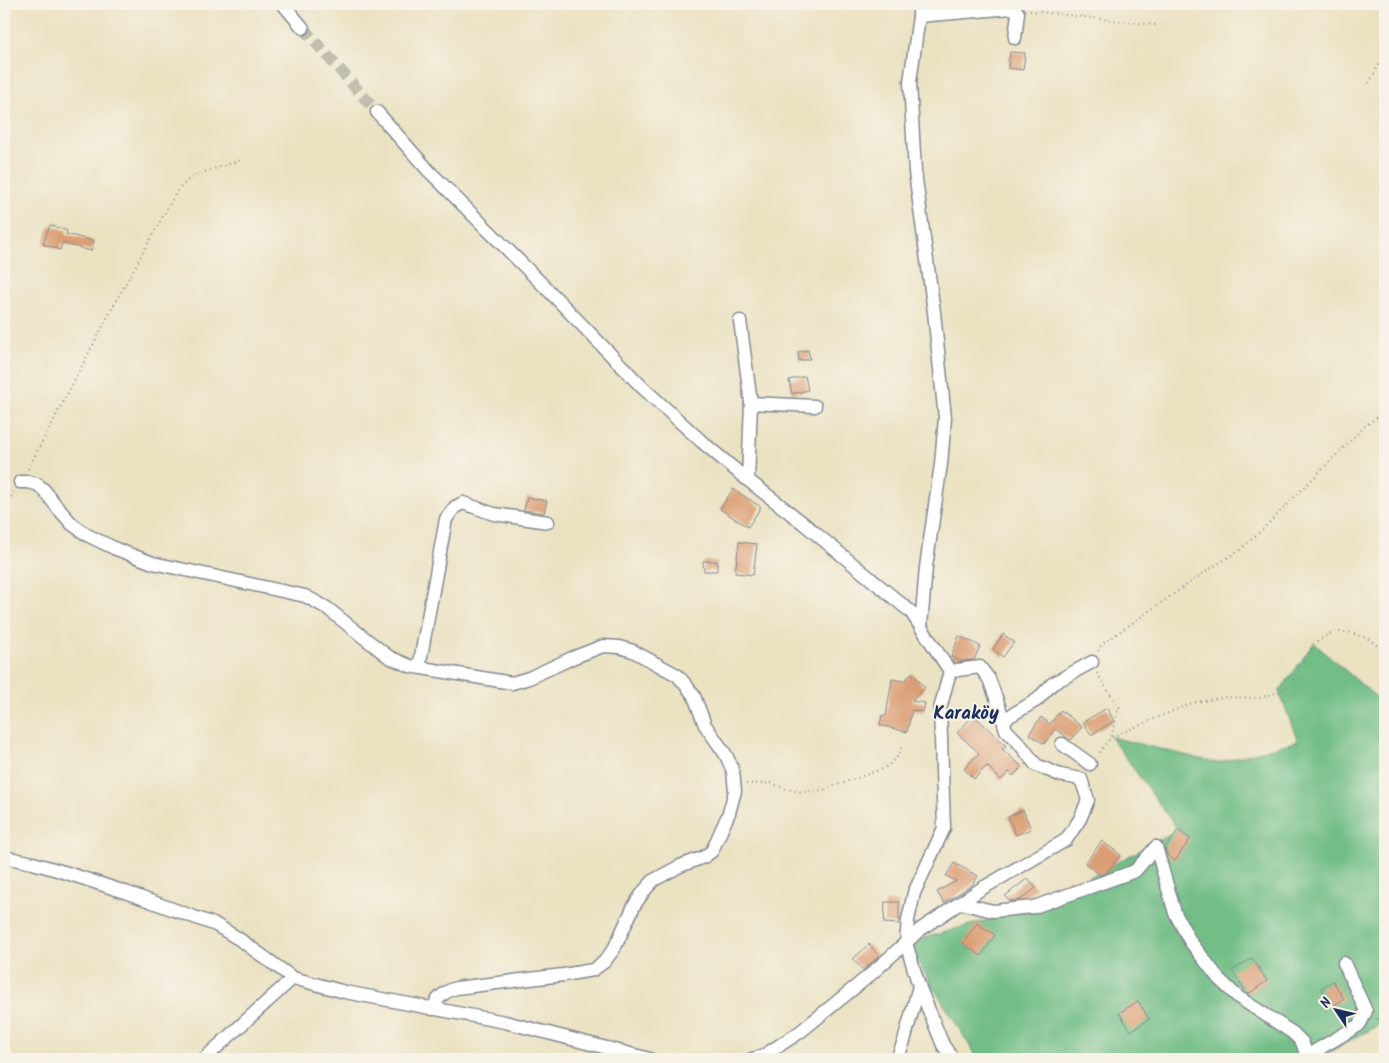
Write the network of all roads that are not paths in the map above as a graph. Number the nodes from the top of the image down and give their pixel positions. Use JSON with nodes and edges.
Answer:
{"nodes":[{"id":1,"x":283,"y":4,"type":"edge"},
{"id":2,"x":919,"y":10,"type":"edge"},
{"id":3,"x":303,"y":28,"type":"tunnel mouth"},
{"id":4,"x":1015,"y":38,"type":"dead end"},
{"id":5,"x":376,"y":112,"type":"tunnel mouth"},
{"id":6,"x":740,"y":321,"type":"dead end"},
{"id":7,"x":751,"y":403,"type":"junction"},
{"id":8,"x":815,"y":406,"type":"dead end"},
{"id":9,"x":748,"y":480,"type":"junction"},
{"id":10,"x":20,"y":482,"type":"road end"},
{"id":11,"x":548,"y":522,"type":"dead end"},
{"id":12,"x":920,"y":626,"type":"junction"},
{"id":13,"x":1092,"y":662,"type":"road end"},
{"id":14,"x":419,"y":667,"type":"junction"},
{"id":15,"x":950,"y":671,"type":"junction"},
{"id":16,"x":1003,"y":720,"type":"junction"},
{"id":17,"x":1062,"y":744,"type":"dead end"},
{"id":18,"x":1090,"y":764,"type":"road end"},
{"id":19,"x":4,"y":857,"type":"edge"},
{"id":20,"x":960,"y":903,"type":"junction"},
{"id":21,"x":906,"y":943,"type":"junction"},
{"id":22,"x":1344,"y":963,"type":"dead end"},
{"id":23,"x":294,"y":978,"type":"junction"},
{"id":24,"x":919,"y":986,"type":"junction"},
{"id":25,"x":432,"y":1009,"type":"junction"},
{"id":26,"x":1307,"y":1058,"type":"edge"},
{"id":27,"x":204,"y":1059,"type":"edge"},
{"id":28,"x":650,"y":1059,"type":"edge"},
{"id":29,"x":752,"y":1059,"type":"edge"},
{"id":30,"x":897,"y":1059,"type":"edge"},
{"id":31,"x":954,"y":1059,"type":"edge"}],
"edges":[{"from":1,"to":3,"type":"street"},
{"from":2,"to":4,"type":"street"},
{"from":2,"to":12,"type":"street"},
{"from":5,"to":9,"type":"street"},
{"from":6,"to":7,"type":"street"},
{"from":7,"to":8,"type":"street"},
{"from":7,"to":9,"type":"street"},
{"from":9,"to":12,"type":"street"},
{"from":10,"to":14,"type":"street"},
{"from":11,"to":14,"type":"street"},
{"from":12,"to":15,"type":"street"},
{"from":13,"to":16,"type":"street"},
{"from":14,"to":25,"type":"street"},
{"from":15,"to":16,"type":"street"},
{"from":15,"to":21,"type":"street"},
{"from":16,"to":20,"type":"street"},
{"from":17,"to":18,"type":"street"},
{"from":19,"to":23,"type":"street"},
{"from":20,"to":21,"type":"street"},
{"from":20,"to":26,"type":"street"},
{"from":21,"to":24,"type":"street"},
{"from":21,"to":29,"type":"street"},
{"from":22,"to":26,"type":"street"},
{"from":23,"to":25,"type":"street"},
{"from":23,"to":27,"type":"street"},
{"from":24,"to":30,"type":"street"},
{"from":24,"to":31,"type":"street"},
{"from":25,"to":28,"type":"street"}]}
